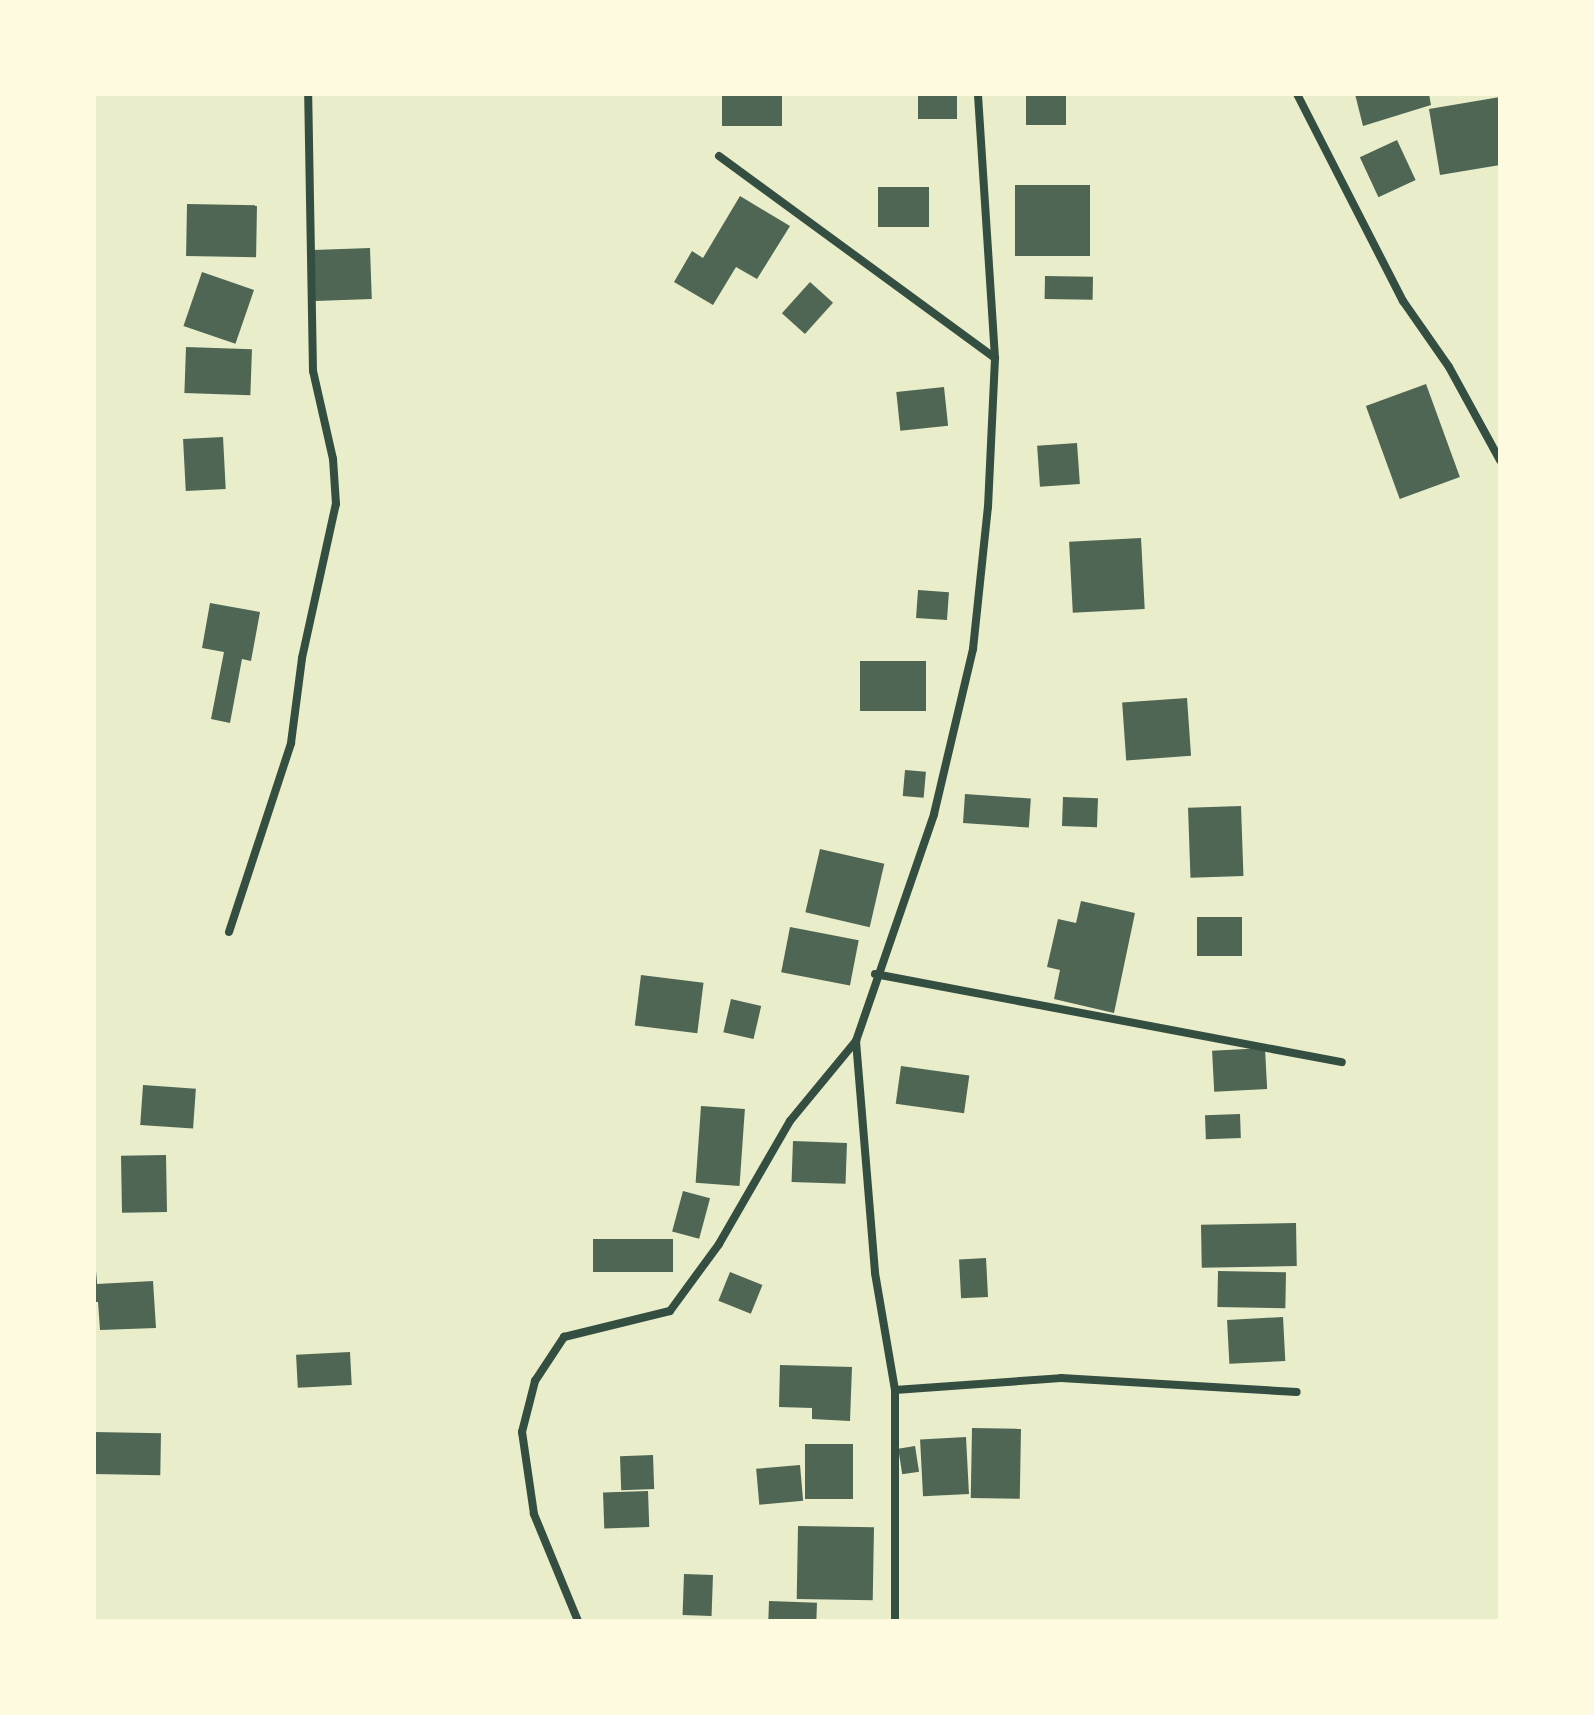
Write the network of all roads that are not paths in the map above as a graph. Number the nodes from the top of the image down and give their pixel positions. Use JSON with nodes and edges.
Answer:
{"nodes":[{"id":1,"x":308,"y":94,"type":"edge"},
{"id":2,"x":978,"y":94,"type":"edge"},
{"id":3,"x":1297,"y":94,"type":"edge"},
{"id":4,"x":719,"y":156,"type":"dead end"},
{"id":5,"x":995,"y":358,"type":"junction"},
{"id":6,"x":1500,"y":460,"type":"edge"},
{"id":7,"x":229,"y":932,"type":"dead end"},
{"id":8,"x":875,"y":974,"type":"junction"},
{"id":9,"x":856,"y":1041,"type":"junction"},
{"id":10,"x":1342,"y":1062,"type":"dead end"},
{"id":11,"x":895,"y":1390,"type":"junction"},
{"id":12,"x":1297,"y":1392,"type":"dead end"},
{"id":13,"x":578,"y":1621,"type":"edge"},
{"id":14,"x":895,"y":1621,"type":"edge"}],
"edges":[{"from":1,"to":7,"type":"street"},
{"from":2,"to":5,"type":"street"},
{"from":3,"to":6,"type":"street"},
{"from":4,"to":5,"type":"street"},
{"from":5,"to":8,"type":"street"},
{"from":8,"to":9,"type":"street"},
{"from":8,"to":10,"type":"street"},
{"from":9,"to":11,"type":"street"},
{"from":9,"to":13,"type":"street"},
{"from":11,"to":12,"type":"street"},
{"from":11,"to":14,"type":"street"}]}
